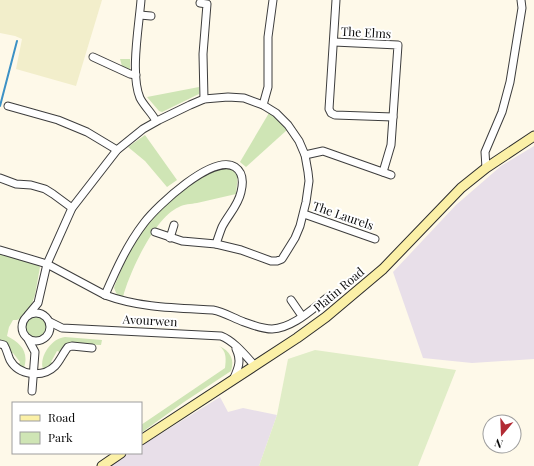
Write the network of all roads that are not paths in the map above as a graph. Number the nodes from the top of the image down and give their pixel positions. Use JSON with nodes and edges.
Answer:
{"nodes":[{"id":1,"x":141,"y":0,"type":"edge"},
{"id":2,"x":273,"y":0,"type":"edge"},
{"id":3,"x":336,"y":0,"type":"edge"},
{"id":4,"x":521,"y":0,"type":"edge"},
{"id":5,"x":200,"y":3,"type":"dead end"},
{"id":6,"x":140,"y":15,"type":"junction"},
{"id":7,"x":151,"y":16,"type":"dead end"},
{"id":8,"x":334,"y":42,"type":"junction"},
{"id":9,"x":93,"y":57,"type":"dead end"},
{"id":10,"x":136,"y":75,"type":"junction"},
{"id":11,"x":204,"y":99,"type":"junction"},
{"id":12,"x":263,"y":105,"type":"junction"},
{"id":13,"x":8,"y":106,"type":"dead end"},
{"id":14,"x":393,"y":117,"type":"junction"},
{"id":15,"x":156,"y":121,"type":"junction"},
{"id":16,"x":534,"y":136,"type":"edge"},
{"id":17,"x":116,"y":150,"type":"junction"},
{"id":18,"x":304,"y":155,"type":"junction"},
{"id":19,"x":486,"y":168,"type":"junction"},
{"id":20,"x":382,"y":172,"type":"junction"},
{"id":21,"x":391,"y":175,"type":"dead end"},
{"id":22,"x":0,"y":178,"type":"edge"},
{"id":23,"x":72,"y":208,"type":"junction"},
{"id":24,"x":304,"y":214,"type":"junction"},
{"id":25,"x":174,"y":225,"type":"dead end"},
{"id":26,"x":155,"y":232,"type":"dead end"},
{"id":27,"x":170,"y":238,"type":"junction"},
{"id":28,"x":375,"y":238,"type":"dead end"},
{"id":29,"x":216,"y":244,"type":"junction"},
{"id":30,"x":0,"y":250,"type":"edge"},
{"id":31,"x":47,"y":264,"type":"junction"},
{"id":32,"x":105,"y":295,"type":"junction"},
{"id":33,"x":328,"y":297,"type":"dead end"},
{"id":34,"x":291,"y":300,"type":"dead end"},
{"id":35,"x":38,"y":303,"type":"junction"},
{"id":36,"x":42,"y":314,"type":"junction"},
{"id":37,"x":28,"y":315,"type":"junction"},
{"id":38,"x":302,"y":316,"type":"junction"},
{"id":39,"x":50,"y":322,"type":"junction"},
{"id":40,"x":62,"y":328,"type":"junction"},
{"id":41,"x":49,"y":333,"type":"junction"},
{"id":42,"x":28,"y":339,"type":"junction"},
{"id":43,"x":42,"y":340,"type":"junction"},
{"id":44,"x":0,"y":344,"type":"edge"},
{"id":45,"x":234,"y":345,"type":"junction"},
{"id":46,"x":92,"y":348,"type":"dead end"},
{"id":47,"x":34,"y":352,"type":"junction"},
{"id":48,"x":255,"y":366,"type":"junction"},
{"id":49,"x":33,"y":374,"type":"junction"},
{"id":50,"x":232,"y":381,"type":"junction"},
{"id":51,"x":32,"y":391,"type":"dead end"},
{"id":52,"x":142,"y":439,"type":"edge"},
{"id":53,"x":120,"y":454,"type":"edge"},
{"id":54,"x":102,"y":466,"type":"edge"}],
"edges":[{"from":1,"to":6,"type":"street"},
{"from":2,"to":12,"type":"street"},
{"from":3,"to":8,"type":"street","name":"The Elms"},
{"from":4,"to":19,"type":"street"},
{"from":5,"to":11,"type":"street"},
{"from":6,"to":7,"type":"street"},
{"from":6,"to":10,"type":"street"},
{"from":8,"to":14,"type":"street","name":"The Elms"},
{"from":8,"to":14,"type":"street","name":"The Elms"},
{"from":9,"to":10,"type":"street"},
{"from":10,"to":15,"type":"street"},
{"from":11,"to":12,"type":"street"},
{"from":11,"to":15,"type":"street"},
{"from":12,"to":18,"type":"street"},
{"from":13,"to":17,"type":"street"},
{"from":14,"to":20,"type":"street","name":"The Elms"},
{"from":15,"to":17,"type":"street"},
{"from":16,"to":19,"type":"main road","name":"Platin Road"},
{"from":17,"to":23,"type":"street"},
{"from":18,"to":20,"type":"street"},
{"from":18,"to":24,"type":"street"},
{"from":19,"to":48,"type":"main road","name":"Platin Road"},
{"from":20,"to":21,"type":"street"},
{"from":22,"to":23,"type":"street"},
{"from":23,"to":31,"type":"street"},
{"from":24,"to":28,"type":"street","name":"The Laurels"},
{"from":24,"to":29,"type":"street"},
{"from":25,"to":27,"type":"street"},
{"from":26,"to":27,"type":"street"},
{"from":27,"to":29,"type":"street"},
{"from":29,"to":32,"type":"street"},
{"from":30,"to":31,"type":"street"},
{"from":31,"to":32,"type":"street"},
{"from":31,"to":35,"type":"street"},
{"from":32,"to":38,"type":"street"},
{"from":33,"to":38,"type":"street"},
{"from":34,"to":38,"type":"street"},
{"from":35,"to":36,"type":"street","name":"Avourwen"},
{"from":35,"to":37,"type":"street"},
{"from":36,"to":37,"type":"street"},
{"from":36,"to":39,"type":"street","name":"Avourwen"},
{"from":37,"to":42,"type":"street"},
{"from":39,"to":40,"type":"street","name":"Avourwen"},
{"from":39,"to":41,"type":"street"},
{"from":40,"to":41,"type":"street","name":"Avourwen"},
{"from":40,"to":45,"type":"street","name":"Avourwen"},
{"from":41,"to":43,"type":"street","name":"Avourwen"},
{"from":42,"to":43,"type":"street"},
{"from":42,"to":47,"type":"street"},
{"from":43,"to":47,"type":"street","name":"Avourwen"},
{"from":44,"to":49,"type":"street"},
{"from":45,"to":48,"type":"street","name":"Avourwen"},
{"from":45,"to":50,"type":"street"},
{"from":46,"to":49,"type":"street"},
{"from":47,"to":49,"type":"street"},
{"from":48,"to":50,"type":"main road","name":"Platin Road"},
{"from":49,"to":51,"type":"street"},
{"from":50,"to":52,"type":"main road","name":"Platin Road"},
{"from":53,"to":54,"type":"main road"}]}
